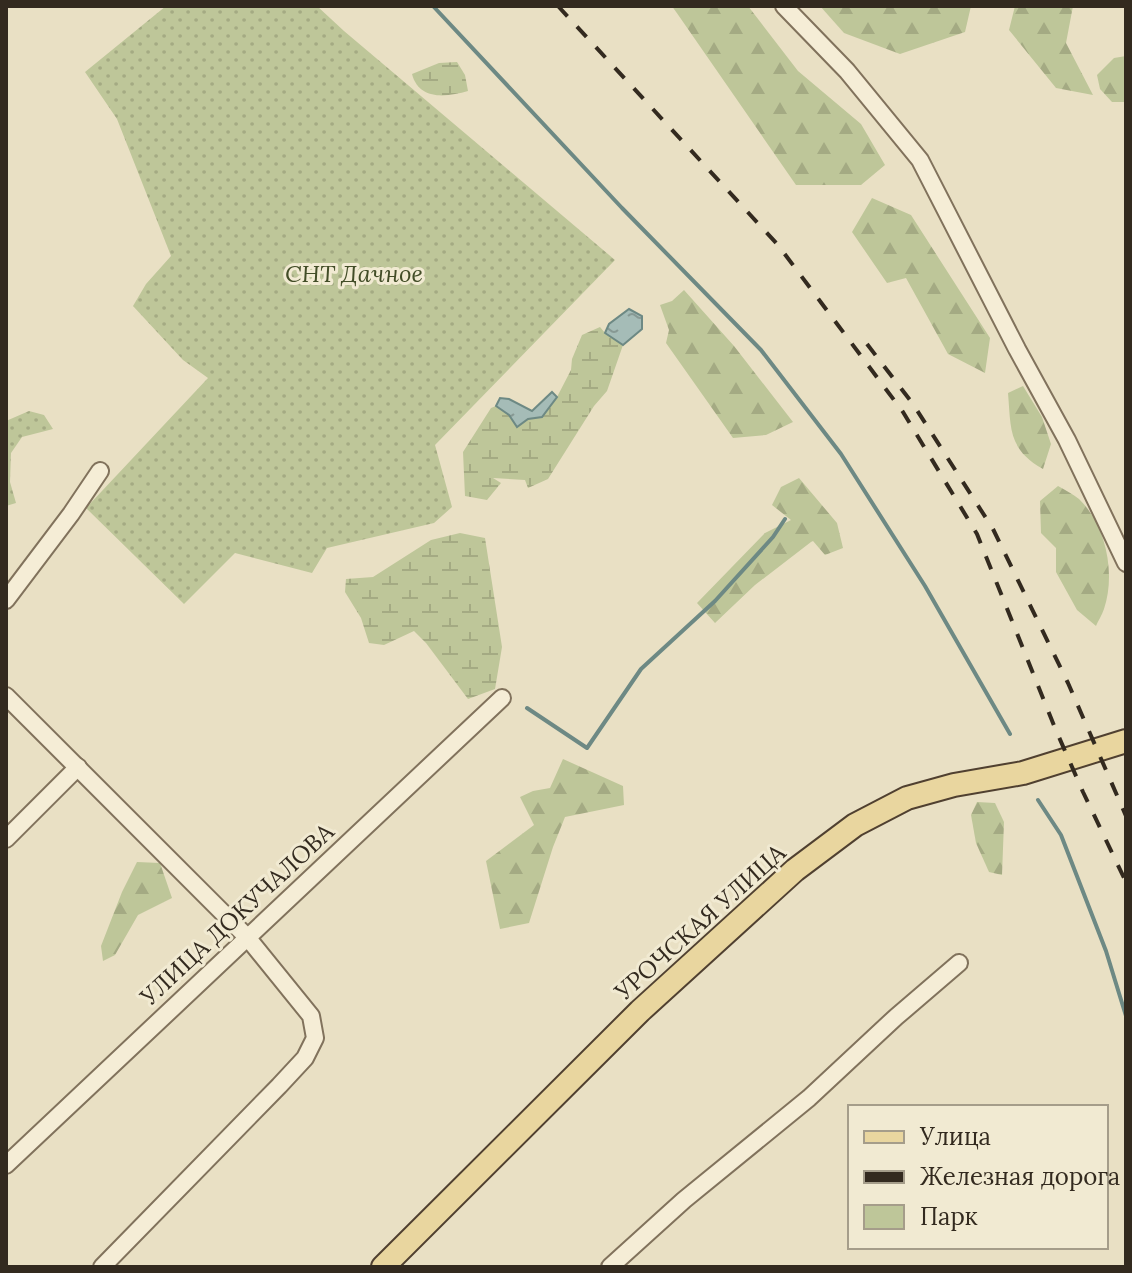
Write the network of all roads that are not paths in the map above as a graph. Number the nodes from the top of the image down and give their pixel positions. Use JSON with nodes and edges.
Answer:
{"nodes":[{"id":1,"x":784,"y":6,"type":"edge"},
{"id":2,"x":100,"y":471,"type":"dead end"},
{"id":3,"x":1126,"y":563,"type":"edge"},
{"id":4,"x":6,"y":600,"type":"edge"},
{"id":5,"x":6,"y":696,"type":"edge"},
{"id":6,"x":502,"y":698,"type":"dead end"},
{"id":7,"x":1126,"y":741,"type":"edge"},
{"id":8,"x":78,"y":767,"type":"junction"},
{"id":9,"x":6,"y":839,"type":"edge"},
{"id":10,"x":247,"y":937,"type":"junction"},
{"id":11,"x":959,"y":963,"type":"dead end"},
{"id":12,"x":6,"y":1165,"type":"edge"},
{"id":13,"x":102,"y":1267,"type":"edge"},
{"id":14,"x":384,"y":1267,"type":"edge"},
{"id":15,"x":610,"y":1267,"type":"edge"}],
"edges":[{"from":1,"to":3,"type":"street"},
{"from":2,"to":4,"type":"street"},
{"from":5,"to":8,"type":"street"},
{"from":6,"to":10,"type":"street","name":"УЛИЦА ДОКУЧАЛОВА"},
{"from":7,"to":14,"type":"main road","name":"УРОЧСКАЯ УЛИЦА"},
{"from":8,"to":9,"type":"street"},
{"from":8,"to":10,"type":"street"},
{"from":10,"to":12,"type":"street","name":"УЛИЦА ДОКУЧАЛОВА"},
{"from":10,"to":13,"type":"street"},
{"from":11,"to":15,"type":"street"}]}
